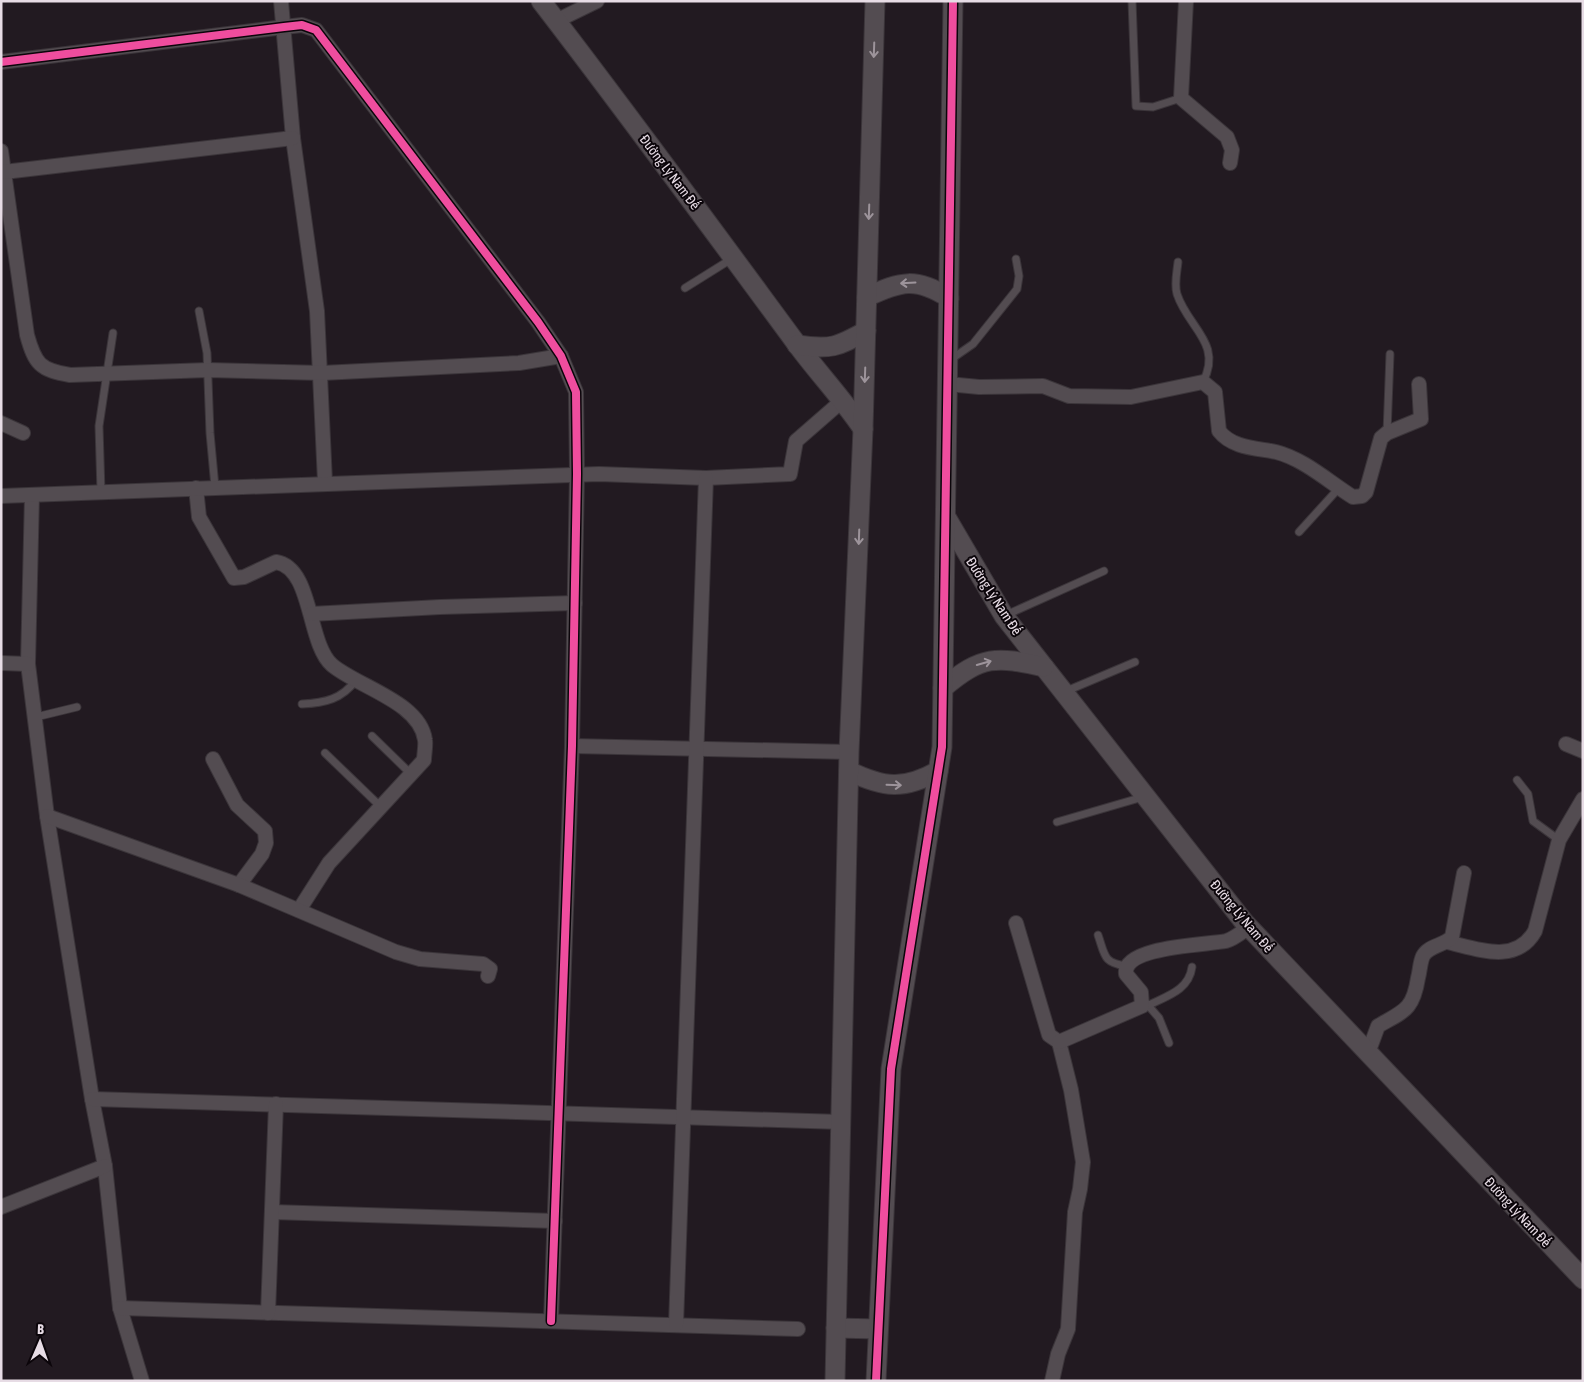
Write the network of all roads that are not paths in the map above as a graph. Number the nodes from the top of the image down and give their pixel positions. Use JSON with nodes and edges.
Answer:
{"nodes":[{"id":1,"x":281,"y":1,"type":"edge"},
{"id":2,"x":541,"y":1,"type":"edge"},
{"id":3,"x":598,"y":1,"type":"edge"},
{"id":4,"x":875,"y":1,"type":"edge"},
{"id":5,"x":953,"y":1,"type":"edge"},
{"id":6,"x":1132,"y":1,"type":"edge"},
{"id":7,"x":1186,"y":1,"type":"edge"},
{"id":8,"x":556,"y":21,"type":"junction"},
{"id":9,"x":284,"y":26,"type":"junction"},
{"id":10,"x":1,"y":62,"type":"edge"},
{"id":11,"x":1182,"y":98,"type":"junction"},
{"id":12,"x":293,"y":138,"type":"junction"},
{"id":13,"x":1,"y":151,"type":"edge"},
{"id":14,"x":1230,"y":163,"type":"dead end"},
{"id":15,"x":4,"y":172,"type":"junction"},
{"id":16,"x":734,"y":257,"type":"junction"},
{"id":17,"x":1016,"y":259,"type":"dead end"},
{"id":18,"x":1178,"y":262,"type":"dead end"},
{"id":19,"x":685,"y":288,"type":"dead end"},
{"id":20,"x":867,"y":297,"type":"junction"},
{"id":21,"x":949,"y":298,"type":"junction"},
{"id":22,"x":198,"y":311,"type":"dead end"},
{"id":23,"x":866,"y":330,"type":"junction"},
{"id":24,"x":113,"y":333,"type":"dead end"},
{"id":25,"x":798,"y":345,"type":"junction"},
{"id":26,"x":1390,"y":354,"type":"dead end"},
{"id":27,"x":561,"y":356,"type":"junction"},
{"id":28,"x":948,"y":362,"type":"junction"},
{"id":29,"x":208,"y":370,"type":"junction"},
{"id":30,"x":107,"y":373,"type":"junction"},
{"id":31,"x":322,"y":373,"type":"junction"},
{"id":32,"x":1204,"y":382,"type":"junction"},
{"id":33,"x":948,"y":384,"type":"junction"},
{"id":34,"x":1419,"y":384,"type":"dead end"},
{"id":35,"x":843,"y":400,"type":"junction"},
{"id":36,"x":1,"y":423,"type":"edge"},
{"id":37,"x":863,"y":430,"type":"junction"},
{"id":38,"x":22,"y":433,"type":"dead end"},
{"id":39,"x":1387,"y":433,"type":"junction"},
{"id":40,"x":577,"y":474,"type":"junction"},
{"id":41,"x":706,"y":478,"type":"junction"},
{"id":42,"x":325,"y":482,"type":"junction"},
{"id":43,"x":215,"y":487,"type":"junction"},
{"id":44,"x":196,"y":488,"type":"junction"},
{"id":45,"x":1339,"y":488,"type":"junction"},
{"id":46,"x":101,"y":492,"type":"junction"},
{"id":47,"x":32,"y":494,"type":"junction"},
{"id":48,"x":1,"y":496,"type":"edge"},
{"id":49,"x":946,"y":516,"type":"junction"},
{"id":50,"x":1298,"y":532,"type":"dead end"},
{"id":51,"x":1104,"y":571,"type":"dead end"},
{"id":52,"x":575,"y":604,"type":"junction"},
{"id":53,"x":312,"y":614,"type":"junction"},
{"id":54,"x":1004,"y":616,"type":"junction"},
{"id":55,"x":1135,"y":662,"type":"dead end"},
{"id":56,"x":1,"y":663,"type":"edge"},
{"id":57,"x":28,"y":664,"type":"junction"},
{"id":58,"x":1044,"y":667,"type":"junction"},
{"id":59,"x":356,"y":680,"type":"junction"},
{"id":60,"x":943,"y":688,"type":"junction"},
{"id":61,"x":1064,"y":692,"type":"junction"},
{"id":62,"x":302,"y":704,"type":"dead end"},
{"id":63,"x":77,"y":708,"type":"dead end"},
{"id":64,"x":36,"y":716,"type":"junction"},
{"id":65,"x":372,"y":736,"type":"dead end"},
{"id":66,"x":1566,"y":744,"type":"dead end"},
{"id":67,"x":572,"y":746,"type":"junction"},
{"id":68,"x":696,"y":750,"type":"junction"},
{"id":69,"x":1583,"y":751,"type":"edge"},
{"id":70,"x":849,"y":752,"type":"junction"},
{"id":71,"x":325,"y":753,"type":"dead end"},
{"id":72,"x":213,"y":758,"type":"dead end"},
{"id":73,"x":849,"y":771,"type":"junction"},
{"id":74,"x":938,"y":771,"type":"junction"},
{"id":75,"x":412,"y":775,"type":"junction"},
{"id":76,"x":1516,"y":780,"type":"dead end"},
{"id":77,"x":1146,"y":797,"type":"junction"},
{"id":78,"x":1583,"y":799,"type":"edge"},
{"id":79,"x":381,"y":807,"type":"junction"},
{"id":80,"x":47,"y":816,"type":"junction"},
{"id":81,"x":1057,"y":822,"type":"dead end"},
{"id":82,"x":1559,"y":840,"type":"junction"},
{"id":83,"x":1464,"y":873,"type":"dead end"},
{"id":84,"x":239,"y":885,"type":"junction"},
{"id":85,"x":299,"y":910,"type":"junction"},
{"id":86,"x":1016,"y":923,"type":"dead end"},
{"id":87,"x":1249,"y":927,"type":"junction"},
{"id":88,"x":1098,"y":935,"type":"dead end"},
{"id":89,"x":1448,"y":942,"type":"junction"},
{"id":90,"x":1126,"y":966,"type":"junction"},
{"id":91,"x":1192,"y":967,"type":"dead end"},
{"id":92,"x":488,"y":976,"type":"dead end"},
{"id":93,"x":1146,"y":1002,"type":"junction"},
{"id":94,"x":1058,"y":1042,"type":"junction"},
{"id":95,"x":1169,"y":1042,"type":"dead end"},
{"id":96,"x":1368,"y":1053,"type":"junction"},
{"id":97,"x":92,"y":1099,"type":"junction"},
{"id":98,"x":276,"y":1104,"type":"junction"},
{"id":99,"x":557,"y":1114,"type":"junction"},
{"id":100,"x":685,"y":1118,"type":"junction"},
{"id":101,"x":841,"y":1122,"type":"junction"},
{"id":102,"x":106,"y":1166,"type":"junction"},
{"id":103,"x":1,"y":1207,"type":"edge"},
{"id":104,"x":272,"y":1212,"type":"junction"},
{"id":105,"x":554,"y":1221,"type":"junction"},
{"id":106,"x":1583,"y":1279,"type":"edge"},
{"id":107,"x":120,"y":1308,"type":"junction"},
{"id":108,"x":268,"y":1313,"type":"junction"},
{"id":109,"x":552,"y":1321,"type":"junction"},
{"id":110,"x":676,"y":1325,"type":"junction"},
{"id":111,"x":836,"y":1328,"type":"junction"},
{"id":112,"x":798,"y":1329,"type":"dead end"},
{"id":113,"x":878,"y":1330,"type":"junction"},
{"id":114,"x":142,"y":1381,"type":"edge"},
{"id":115,"x":835,"y":1381,"type":"edge"},
{"id":116,"x":876,"y":1381,"type":"edge"},
{"id":117,"x":1052,"y":1381,"type":"edge"}],
"edges":[{"from":1,"to":9,"type":"street"},
{"from":2,"to":8,"type":"street","name":"Đường Lý Nam Đế"},
{"from":3,"to":8,"type":"street"},
{"from":4,"to":20,"type":"street","one_way":true},
{"from":5,"to":21,"type":"street"},
{"from":6,"to":11,"type":"lane"},
{"from":7,"to":11,"type":"street"},
{"from":8,"to":16,"type":"street","name":"Đường Lý Nam Đế"},
{"from":9,"to":10,"type":"street"},
{"from":9,"to":12,"type":"street"},
{"from":9,"to":27,"type":"street"},
{"from":11,"to":14,"type":"street"},
{"from":12,"to":15,"type":"street"},
{"from":12,"to":31,"type":"street"},
{"from":13,"to":15,"type":"street"},
{"from":15,"to":30,"type":"street"},
{"from":16,"to":19,"type":"lane"},
{"from":16,"to":25,"type":"street","name":"Đường Lý Nam Đế"},
{"from":17,"to":28,"type":"lane"},
{"from":18,"to":32,"type":"lane"},
{"from":21,"to":20,"type":"street","one_way":true},
{"from":20,"to":23,"type":"street"},
{"from":21,"to":28,"type":"street"},
{"from":22,"to":29,"type":"lane"},
{"from":23,"to":25,"type":"street"},
{"from":23,"to":37,"type":"street","one_way":true},
{"from":24,"to":30,"type":"lane"},
{"from":25,"to":35,"type":"street","name":"Đường Lý Nam Đế"},
{"from":26,"to":39,"type":"lane"},
{"from":27,"to":31,"type":"street"},
{"from":27,"to":40,"type":"street"},
{"from":28,"to":33,"type":"street"},
{"from":29,"to":30,"type":"street"},
{"from":29,"to":31,"type":"street"},
{"from":29,"to":43,"type":"lane"},
{"from":30,"to":46,"type":"lane"},
{"from":31,"to":42,"type":"street"},
{"from":32,"to":33,"type":"street"},
{"from":32,"to":45,"type":"street"},
{"from":33,"to":49,"type":"street"},
{"from":34,"to":39,"type":"street"},
{"from":35,"to":37,"type":"street","name":"Đường Lý Nam Đế"},
{"from":35,"to":41,"type":"street"},
{"from":36,"to":38,"type":"street"},
{"from":37,"to":70,"type":"street","one_way":true},
{"from":39,"to":45,"type":"street"},
{"from":40,"to":41,"type":"street"},
{"from":40,"to":42,"type":"street"},
{"from":40,"to":52,"type":"street"},
{"from":41,"to":68,"type":"street"},
{"from":42,"to":43,"type":"street"},
{"from":43,"to":44,"type":"street"},
{"from":44,"to":46,"type":"street"},
{"from":44,"to":53,"type":"street"},
{"from":45,"to":50,"type":"lane"},
{"from":46,"to":47,"type":"street"},
{"from":47,"to":48,"type":"street"},
{"from":47,"to":57,"type":"street"},
{"from":49,"to":54,"type":"street","name":"Đường Lý Nam Đế"},
{"from":49,"to":60,"type":"street"},
{"from":51,"to":54,"type":"lane"},
{"from":52,"to":53,"type":"street"},
{"from":52,"to":67,"type":"street"},
{"from":53,"to":59,"type":"street"},
{"from":54,"to":58,"type":"street","name":"Đường Lý Nam Đế"},
{"from":55,"to":61,"type":"lane"},
{"from":56,"to":57,"type":"street"},
{"from":57,"to":64,"type":"street"},
{"from":60,"to":58,"type":"street","one_way":true},
{"from":58,"to":61,"type":"street","name":"Đường Lý Nam Đế"},
{"from":59,"to":62,"type":"lane"},
{"from":59,"to":75,"type":"street"},
{"from":60,"to":74,"type":"street"},
{"from":61,"to":77,"type":"street","name":"Đường Lý Nam Đế"},
{"from":63,"to":64,"type":"lane"},
{"from":64,"to":80,"type":"street"},
{"from":65,"to":75,"type":"lane"},
{"from":66,"to":69,"type":"street"},
{"from":67,"to":68,"type":"street"},
{"from":67,"to":99,"type":"street"},
{"from":68,"to":70,"type":"street"},
{"from":68,"to":100,"type":"street"},
{"from":70,"to":73,"type":"street"},
{"from":71,"to":79,"type":"lane"},
{"from":72,"to":84,"type":"street"},
{"from":73,"to":74,"type":"street","one_way":true},
{"from":73,"to":101,"type":"street"},
{"from":74,"to":113,"type":"street"},
{"from":75,"to":79,"type":"street"},
{"from":76,"to":82,"type":"lane"},
{"from":77,"to":81,"type":"lane"},
{"from":77,"to":87,"type":"street","name":"Đường Lý Nam Đế"},
{"from":78,"to":82,"type":"street"},
{"from":79,"to":85,"type":"street"},
{"from":80,"to":84,"type":"street"},
{"from":80,"to":97,"type":"street"},
{"from":82,"to":89,"type":"street"},
{"from":83,"to":89,"type":"street"},
{"from":84,"to":85,"type":"street"},
{"from":85,"to":92,"type":"street"},
{"from":86,"to":94,"type":"street"},
{"from":87,"to":90,"type":"street"},
{"from":87,"to":96,"type":"street","name":"Đường Lý Nam Đế"},
{"from":88,"to":90,"type":"lane"},
{"from":89,"to":96,"type":"street"},
{"from":90,"to":93,"type":"street"},
{"from":91,"to":93,"type":"lane"},
{"from":93,"to":94,"type":"street"},
{"from":93,"to":95,"type":"lane"},
{"from":94,"to":117,"type":"street"},
{"from":96,"to":106,"type":"street","name":"Đường Lý Nam Đế"},
{"from":97,"to":98,"type":"street"},
{"from":97,"to":102,"type":"street"},
{"from":98,"to":99,"type":"street"},
{"from":98,"to":104,"type":"street"},
{"from":99,"to":100,"type":"street"},
{"from":99,"to":105,"type":"street"},
{"from":100,"to":101,"type":"street"},
{"from":100,"to":110,"type":"street"},
{"from":101,"to":111,"type":"street"},
{"from":102,"to":103,"type":"street"},
{"from":102,"to":107,"type":"street"},
{"from":104,"to":105,"type":"street"},
{"from":104,"to":108,"type":"street"},
{"from":105,"to":109,"type":"street"},
{"from":107,"to":108,"type":"street"},
{"from":107,"to":114,"type":"street"},
{"from":108,"to":109,"type":"street"},
{"from":109,"to":110,"type":"street"},
{"from":110,"to":112,"type":"street"},
{"from":111,"to":113,"type":"street"},
{"from":111,"to":115,"type":"street"},
{"from":113,"to":116,"type":"street"}]}
